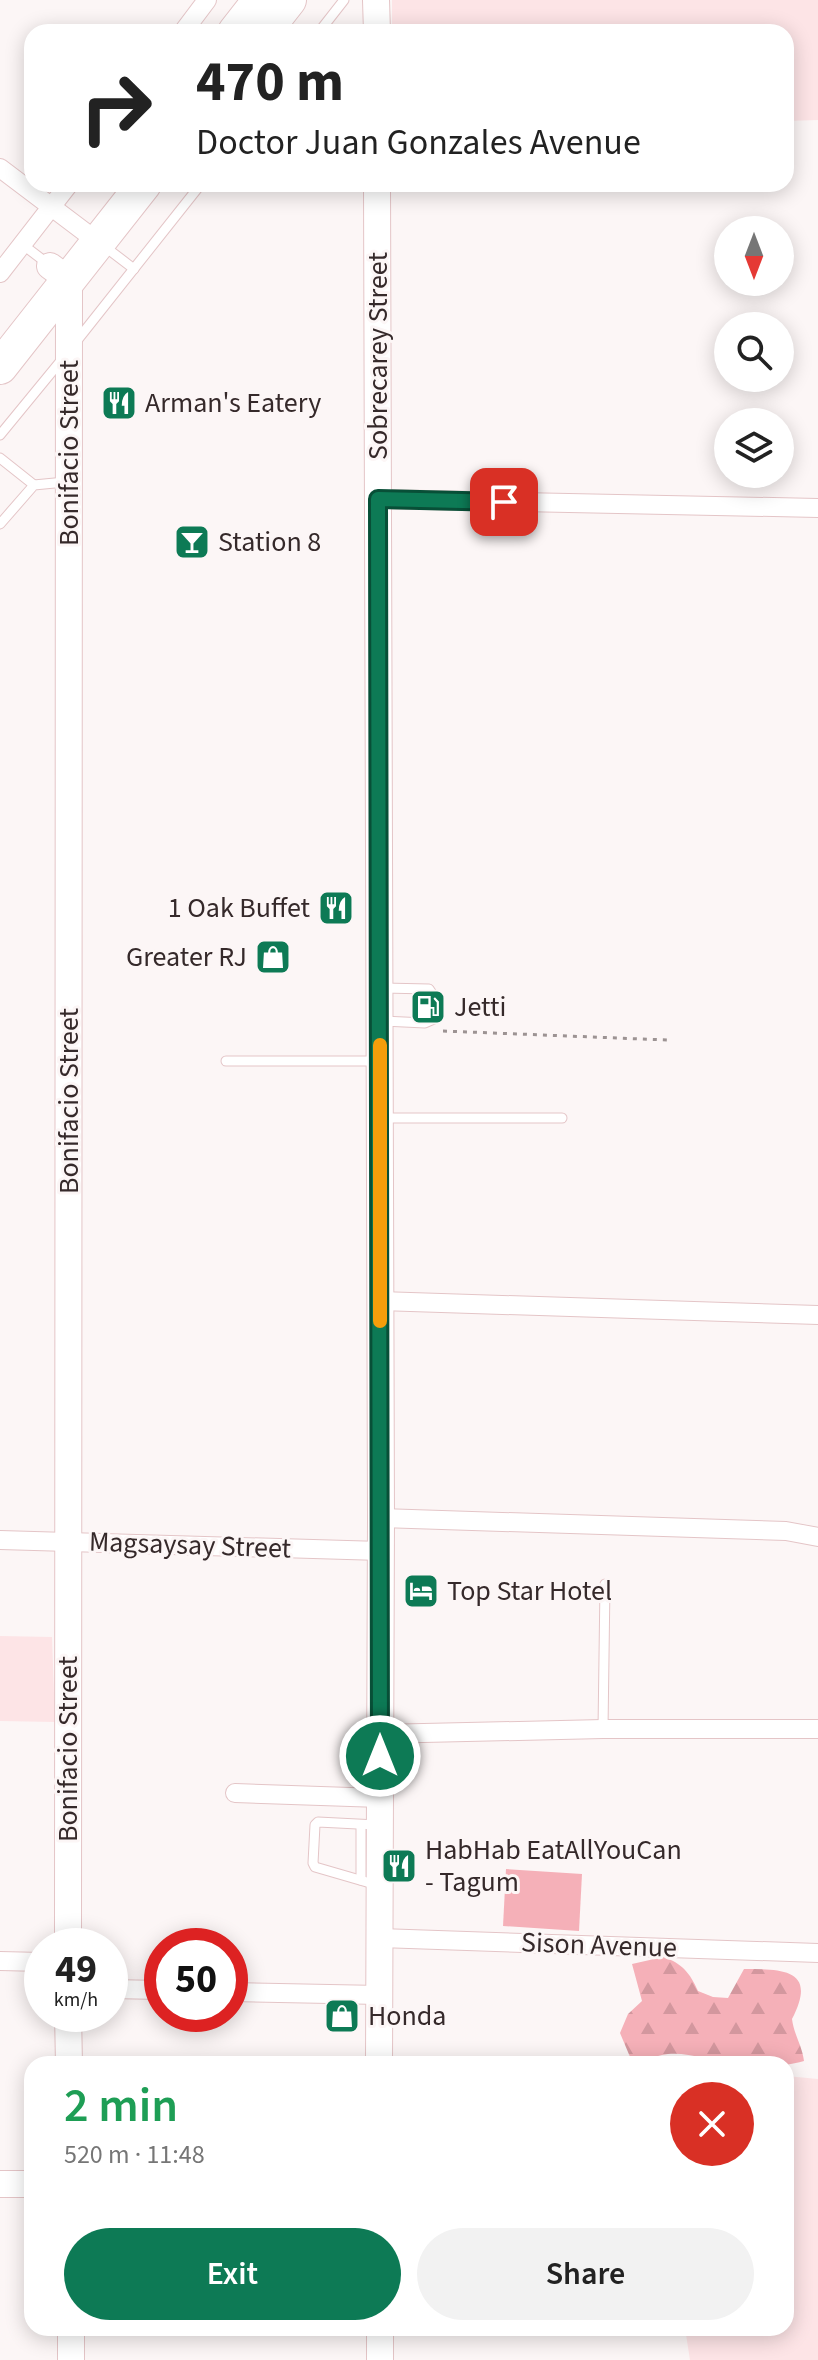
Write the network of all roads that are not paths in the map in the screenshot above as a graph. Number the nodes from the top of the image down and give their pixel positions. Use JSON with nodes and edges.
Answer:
{"nodes":[{"id":1,"x":207,"y":0,"type":"edge"},
{"id":2,"x":260,"y":0,"type":"edge"},
{"id":3,"x":289,"y":0,"type":"edge"},
{"id":4,"x":344,"y":0,"type":"edge"},
{"id":5,"x":376,"y":0,"type":"edge"},
{"id":6,"x":189,"y":24,"type":"edge"},
{"id":7,"x":241,"y":24,"type":"edge"},
{"id":8,"x":270,"y":24,"type":"edge"},
{"id":9,"x":325,"y":24,"type":"edge"},
{"id":10,"x":377,"y":24,"type":"edge"},
{"id":11,"x":0,"y":168,"type":"edge"},
{"id":12,"x":24,"y":186,"type":"edge"},
{"id":13,"x":32,"y":192,"type":"edge"},
{"id":14,"x":63,"y":192,"type":"edge"},
{"id":15,"x":111,"y":192,"type":"edge"},
{"id":16,"x":135,"y":192,"type":"edge"},
{"id":17,"x":195,"y":192,"type":"edge"},
{"id":18,"x":377,"y":192,"type":"edge"},
{"id":19,"x":52,"y":207,"type":"junction"},
{"id":20,"x":89,"y":235,"type":"junction"},
{"id":21,"x":22,"y":244,"type":"junction"},
{"id":22,"x":134,"y":269,"type":"junction"},
{"id":23,"x":0,"y":273,"type":"edge"},
{"id":24,"x":59,"y":273,"type":"junction"},
{"id":25,"x":0,"y":329,"type":"edge"},
{"id":26,"x":69,"y":351,"type":"junction"},
{"id":27,"x":0,"y":367,"type":"edge"},
{"id":28,"x":0,"y":435,"type":"edge"},
{"id":29,"x":0,"y":458,"type":"edge"},
{"id":30,"x":69,"y":481,"type":"junction"},
{"id":31,"x":34,"y":485,"type":"junction"},
{"id":32,"x":378,"y":499,"type":"junction"},
{"id":33,"x":818,"y":508,"type":"edge"},
{"id":34,"x":0,"y":524,"type":"edge"},
{"id":35,"x":380,"y":988,"type":"junction"},
{"id":36,"x":380,"y":1021,"type":"junction"},
{"id":37,"x":226,"y":1061,"type":"dead end"},
{"id":38,"x":380,"y":1061,"type":"junction"},
{"id":39,"x":380,"y":1118,"type":"junction"},
{"id":40,"x":562,"y":1118,"type":"dead end"},
{"id":41,"x":380,"y":1301,"type":"junction"},
{"id":42,"x":818,"y":1315,"type":"edge"},
{"id":43,"x":381,"y":1518,"type":"junction"},
{"id":44,"x":818,"y":1537,"type":"edge"},
{"id":45,"x":0,"y":1540,"type":"edge"},
{"id":46,"x":69,"y":1542,"type":"junction"},
{"id":47,"x":381,"y":1551,"type":"junction"},
{"id":48,"x":605,"y":1584,"type":"dead end"},
{"id":49,"x":603,"y":1729,"type":"junction"},
{"id":50,"x":818,"y":1729,"type":"edge"},
{"id":51,"x":380,"y":1734,"type":"junction"},
{"id":52,"x":235,"y":1793,"type":"dead end"},
{"id":53,"x":380,"y":1798,"type":"junction"},
{"id":54,"x":371,"y":1825,"type":"junction"},
{"id":55,"x":370,"y":1883,"type":"junction"},
{"id":56,"x":68,"y":1928,"type":"edge"},
{"id":57,"x":380,"y":1938,"type":"junction"},
{"id":58,"x":818,"y":1953,"type":"edge"},
{"id":59,"x":0,"y":1961,"type":"edge"},
{"id":60,"x":24,"y":1962,"type":"edge"},
{"id":61,"x":248,"y":1992,"type":"edge"},
{"id":62,"x":380,"y":1995,"type":"junction"},
{"id":63,"x":68,"y":2032,"type":"edge"},
{"id":64,"x":69,"y":2056,"type":"edge"},
{"id":65,"x":379,"y":2056,"type":"edge"},
{"id":66,"x":0,"y":2184,"type":"edge"},
{"id":67,"x":24,"y":2184,"type":"edge"},
{"id":68,"x":71,"y":2336,"type":"edge"},
{"id":69,"x":380,"y":2336,"type":"edge"},
{"id":70,"x":71,"y":2360,"type":"edge"},
{"id":71,"x":380,"y":2360,"type":"edge"}],
"edges":[{"from":1,"to":6,"type":"street"},
{"from":2,"to":7,"type":"highway"},
{"from":3,"to":8,"type":"highway"},
{"from":4,"to":9,"type":"lane"},
{"from":5,"to":10,"type":"main road"},
{"from":11,"to":12,"type":"street"},
{"from":13,"to":19,"type":"street"},
{"from":14,"to":19,"type":"street"},
{"from":15,"to":20,"type":"highway"},
{"from":16,"to":20,"type":"highway"},
{"from":17,"to":22,"type":"lane"},
{"from":18,"to":32,"type":"main road","name":"Sobrecarey Street"},
{"from":19,"to":20,"type":"street"},
{"from":19,"to":21,"type":"street"},
{"from":20,"to":22,"type":"lane"},
{"from":20,"to":24,"type":"highway"},
{"from":21,"to":23,"type":"street"},
{"from":21,"to":24,"type":"lane"},
{"from":22,"to":26,"type":"lane"},
{"from":24,"to":25,"type":"highway"},
{"from":24,"to":26,"type":"main road","name":"Bonifacio Street"},
{"from":24,"to":27,"type":"highway"},
{"from":26,"to":28,"type":"lane"},
{"from":26,"to":30,"type":"main road","name":"Bonifacio Street"},
{"from":29,"to":31,"type":"lane"},
{"from":30,"to":31,"type":"lane"},
{"from":30,"to":46,"type":"main road","name":"Bonifacio Street"},
{"from":31,"to":34,"type":"lane"},
{"from":32,"to":33,"type":"street"},
{"from":32,"to":35,"type":"main road","name":"Sobrecarey Street"},
{"from":35,"to":36,"type":"main road","name":"Sobrecarey Street"},
{"from":35,"to":36,"type":"lane"},
{"from":36,"to":38,"type":"main road","name":"Sobrecarey Street"},
{"from":37,"to":38,"type":"lane"},
{"from":38,"to":39,"type":"main road","name":"Sobrecarey Street"},
{"from":39,"to":40,"type":"lane"},
{"from":39,"to":41,"type":"main road","name":"Sobrecarey Street"},
{"from":41,"to":42,"type":"street"},
{"from":41,"to":43,"type":"main road","name":"Sobrecarey Street"},
{"from":43,"to":44,"type":"street"},
{"from":43,"to":47,"type":"main road","name":"Sobrecarey Street"},
{"from":45,"to":46,"type":"street","name":"Magsaysay Street"},
{"from":46,"to":47,"type":"street","name":"Magsaysay Street"},
{"from":46,"to":56,"type":"main road","name":"Bonifacio Street"},
{"from":47,"to":51,"type":"main road","name":"Sobrecarey Street"},
{"from":48,"to":49,"type":"lane"},
{"from":49,"to":50,"type":"street"},
{"from":49,"to":51,"type":"street"},
{"from":51,"to":53,"type":"main road","name":"Sobrecarey Street"},
{"from":52,"to":53,"type":"street"},
{"from":53,"to":54,"type":"main road","name":"Sobrecarey Street"},
{"from":54,"to":55,"type":"main road","name":"Sobrecarey Street"},
{"from":54,"to":55,"type":"lane"},
{"from":55,"to":57,"type":"main road","name":"Sobrecarey Street"},
{"from":57,"to":58,"type":"street","name":"Sison Avenue"},
{"from":57,"to":62,"type":"main road","name":"Sobrecarey Street"},
{"from":59,"to":60,"type":"street"},
{"from":61,"to":62,"type":"street"},
{"from":62,"to":65,"type":"main road","name":"Sobrecarey Street"},
{"from":63,"to":64,"type":"main road"},
{"from":66,"to":67,"type":"main road"},
{"from":68,"to":70,"type":"main road"},
{"from":69,"to":71,"type":"main road"}]}
